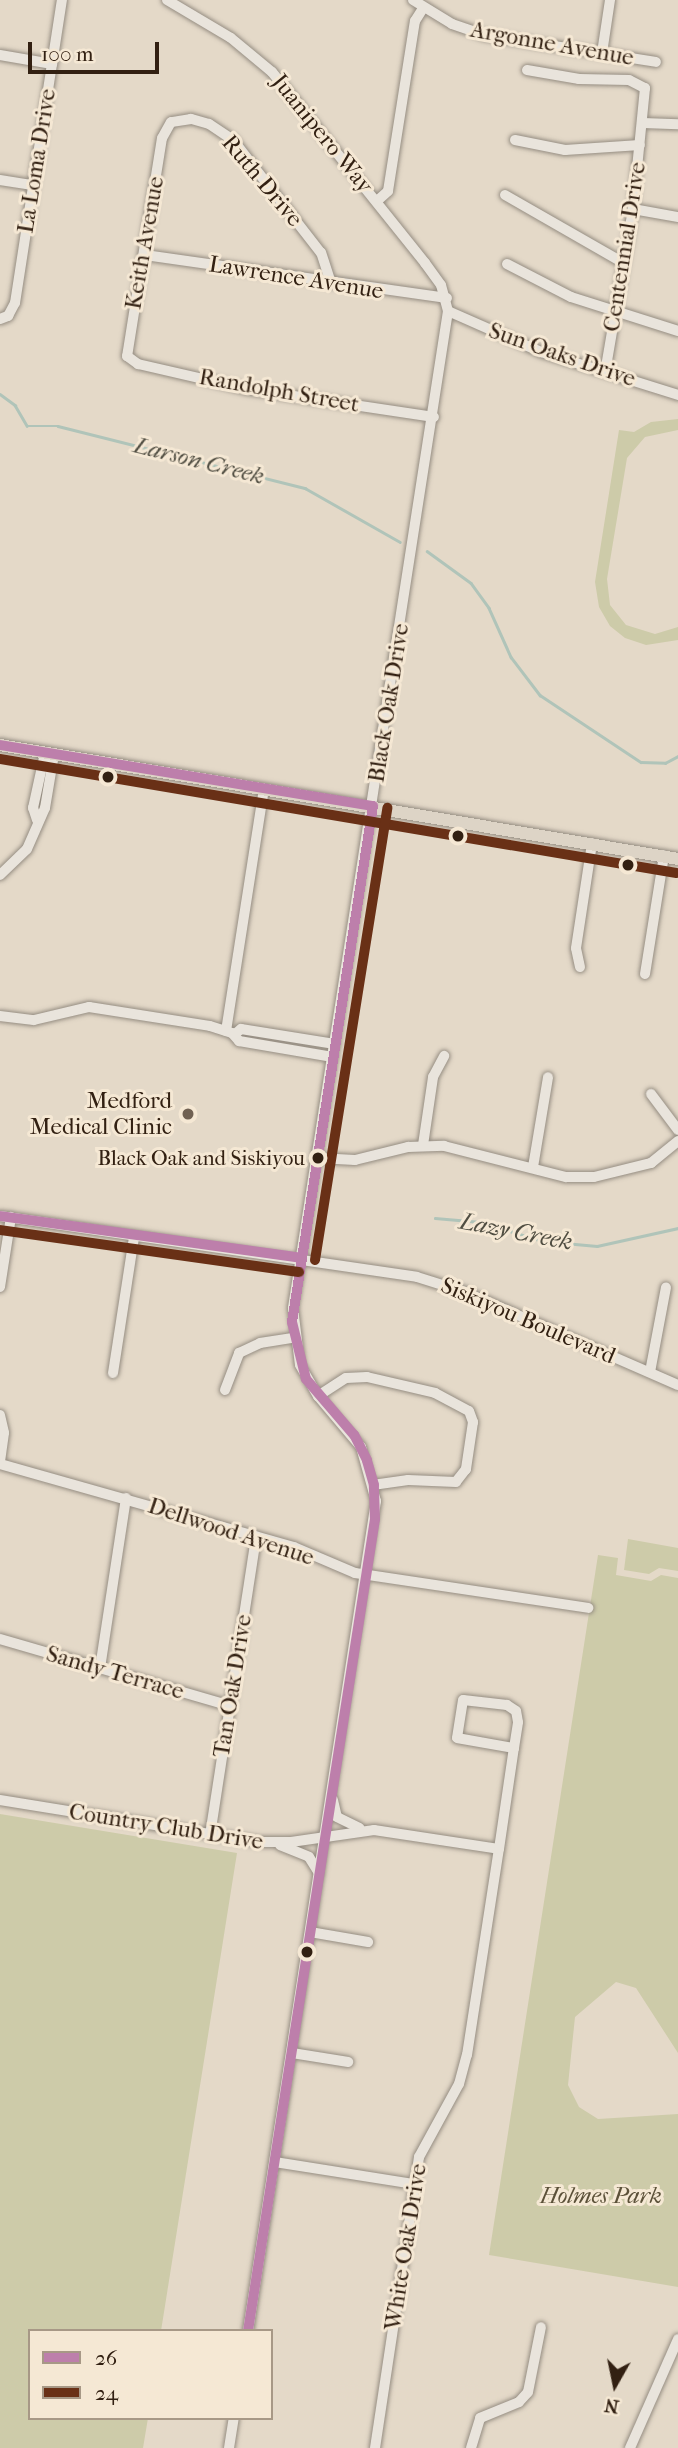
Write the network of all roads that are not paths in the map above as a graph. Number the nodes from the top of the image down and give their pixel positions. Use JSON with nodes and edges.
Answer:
{"nodes":[{"id":1,"x":62,"y":0,"type":"edge"},
{"id":2,"x":412,"y":0,"type":"edge"},
{"id":3,"x":610,"y":0,"type":"edge"},
{"id":4,"x":172,"y":1,"type":"edge"},
{"id":5,"x":423,"y":8,"type":"junction"},
{"id":6,"x":602,"y":53,"type":"junction"},
{"id":7,"x":0,"y":55,"type":"edge"},
{"id":8,"x":656,"y":62,"type":"dead end"},
{"id":9,"x":52,"y":64,"type":"junction"},
{"id":10,"x":527,"y":70,"type":"dead end"},
{"id":11,"x":643,"y":123,"type":"junction"},
{"id":12,"x":678,"y":124,"type":"edge"},
{"id":13,"x":165,"y":129,"type":"joint"},
{"id":14,"x":514,"y":140,"type":"dead end"},
{"id":15,"x":640,"y":145,"type":"junction"},
{"id":16,"x":0,"y":180,"type":"edge"},
{"id":17,"x":33,"y":186,"type":"junction"},
{"id":18,"x":505,"y":195,"type":"dead end"},
{"id":19,"x":377,"y":201,"type":"junction"},
{"id":20,"x":633,"y":209,"type":"junction"},
{"id":21,"x":678,"y":217,"type":"edge"},
{"id":22,"x":145,"y":255,"type":"junction"},
{"id":23,"x":622,"y":262,"type":"junction"},
{"id":24,"x":507,"y":264,"type":"dead end"},
{"id":25,"x":331,"y":284,"type":"junction"},
{"id":26,"x":447,"y":298,"type":"junction"},
{"id":27,"x":615,"y":310,"type":"junction"},
{"id":28,"x":448,"y":311,"type":"junction"},
{"id":29,"x":2,"y":319,"type":"edge"},
{"id":30,"x":678,"y":331,"type":"edge"},
{"id":31,"x":127,"y":356,"type":"joint"},
{"id":32,"x":605,"y":372,"type":"junction"},
{"id":33,"x":678,"y":394,"type":"edge"},
{"id":34,"x":433,"y":417,"type":"junction"},
{"id":35,"x":0,"y":745,"type":"edge"},
{"id":36,"x":50,"y":754,"type":"junction"},
{"id":37,"x":264,"y":789,"type":"junction"},
{"id":38,"x":373,"y":806,"type":"junction"},
{"id":39,"x":592,"y":843,"type":"junction"},
{"id":40,"x":664,"y":856,"type":"junction"},
{"id":41,"x":678,"y":859,"type":"edge"},
{"id":42,"x":0,"y":875,"type":"edge"},
{"id":43,"x":580,"y":967,"type":"dead end"},
{"id":44,"x":645,"y":974,"type":"dead end"},
{"id":45,"x":0,"y":1016,"type":"edge"},
{"id":46,"x":230,"y":1032,"type":"junction"},
{"id":47,"x":335,"y":1044,"type":"junction"},
{"id":48,"x":444,"y":1056,"type":"dead end"},
{"id":49,"x":333,"y":1057,"type":"junction"},
{"id":50,"x":548,"y":1077,"type":"dead end"},
{"id":51,"x":651,"y":1094,"type":"dead end"},
{"id":52,"x":678,"y":1130,"type":"edge"},
{"id":53,"x":678,"y":1141,"type":"edge"},
{"id":54,"x":423,"y":1145,"type":"junction"},
{"id":55,"x":318,"y":1158,"type":"junction"},
{"id":56,"x":533,"y":1167,"type":"junction"},
{"id":57,"x":5,"y":1217,"type":"edge"},
{"id":58,"x":134,"y":1237,"type":"junction"},
{"id":59,"x":301,"y":1258,"type":"junction"},
{"id":60,"x":0,"y":1287,"type":"edge"},
{"id":61,"x":666,"y":1287,"type":"dead end"},
{"id":62,"x":293,"y":1338,"type":"junction"},
{"id":63,"x":650,"y":1372,"type":"junction"},
{"id":64,"x":113,"y":1373,"type":"dead end"},
{"id":65,"x":678,"y":1385,"type":"edge"},
{"id":66,"x":225,"y":1390,"type":"dead end"},
{"id":67,"x":317,"y":1396,"type":"junction"},
{"id":68,"x":0,"y":1415,"type":"edge"},
{"id":69,"x":0,"y":1462,"type":"edge"},
{"id":70,"x":374,"y":1485,"type":"junction"},
{"id":71,"x":126,"y":1498,"type":"junction"},
{"id":72,"x":256,"y":1537,"type":"junction"},
{"id":73,"x":367,"y":1575,"type":"junction"},
{"id":74,"x":588,"y":1608,"type":"dead end"},
{"id":75,"x":0,"y":1639,"type":"edge"},
{"id":76,"x":100,"y":1668,"type":"junction"},
{"id":77,"x":230,"y":1706,"type":"junction"},
{"id":78,"x":514,"y":1748,"type":"junction"},
{"id":79,"x":332,"y":1792,"type":"junction"},
{"id":80,"x":0,"y":1800,"type":"edge"},
{"id":81,"x":374,"y":1830,"type":"junction"},
{"id":82,"x":210,"y":1835,"type":"junction"},
{"id":83,"x":325,"y":1836,"type":"junction"},
{"id":84,"x":276,"y":1843,"type":"junction"},
{"id":85,"x":499,"y":1849,"type":"junction"},
{"id":86,"x":319,"y":1875,"type":"junction"},
{"id":87,"x":310,"y":1932,"type":"junction"},
{"id":88,"x":368,"y":1942,"type":"dead end"},
{"id":89,"x":292,"y":2053,"type":"junction"},
{"id":90,"x":348,"y":2062,"type":"dead end"},
{"id":91,"x":275,"y":2162,"type":"junction"},
{"id":92,"x":414,"y":2184,"type":"junction"},
{"id":93,"x":541,"y":2327,"type":"dead end"},
{"id":94,"x":248,"y":2329,"type":"edge"},
{"id":95,"x":678,"y":2339,"type":"edge"},
{"id":96,"x":234,"y":2420,"type":"edge"},
{"id":97,"x":229,"y":2448,"type":"edge"},
{"id":98,"x":375,"y":2448,"type":"edge"},
{"id":99,"x":471,"y":2448,"type":"edge"},
{"id":100,"x":629,"y":2448,"type":"edge"}],
"edges":[{"from":1,"to":9,"type":"street","name":"La Loma Drive"},
{"from":2,"to":5,"type":"street","name":"Argonne Avenue"},
{"from":3,"to":6,"type":"street"},
{"from":4,"to":19,"type":"street","name":"Juanipero Way"},
{"from":5,"to":6,"type":"street","name":"Argonne Avenue"},
{"from":5,"to":19,"type":"street"},
{"from":6,"to":8,"type":"street","name":"Argonne Avenue"},
{"from":7,"to":9,"type":"street"},
{"from":9,"to":17,"type":"street","name":"La Loma Drive"},
{"from":10,"to":11,"type":"street","name":"Centennial Drive"},
{"from":11,"to":12,"type":"street"},
{"from":11,"to":15,"type":"street","name":"Centennial Drive"},
{"from":13,"to":22,"type":"street","name":"Keith Avenue"},
{"from":13,"to":25,"type":"street","name":"Ruth Drive"},
{"from":14,"to":15,"type":"street"},
{"from":15,"to":20,"type":"street","name":"Centennial Drive"},
{"from":16,"to":17,"type":"street"},
{"from":17,"to":29,"type":"street","name":"La Loma Drive"},
{"from":18,"to":23,"type":"street"},
{"from":19,"to":26,"type":"street","name":"Juanipero Way"},
{"from":20,"to":21,"type":"street"},
{"from":20,"to":23,"type":"street","name":"Centennial Drive"},
{"from":22,"to":25,"type":"street","name":"Lawrence Avenue"},
{"from":22,"to":31,"type":"street","name":"Keith Avenue"},
{"from":23,"to":27,"type":"street","name":"Centennial Drive"},
{"from":24,"to":27,"type":"street"},
{"from":25,"to":26,"type":"street","name":"Lawrence Avenue"},
{"from":26,"to":28,"type":"street","name":"Black Oak Drive"},
{"from":27,"to":30,"type":"street"},
{"from":27,"to":32,"type":"street","name":"Centennial Drive"},
{"from":28,"to":32,"type":"street","name":"Sun Oaks Drive"},
{"from":28,"to":34,"type":"street","name":"Black Oak Drive"},
{"from":31,"to":34,"type":"street","name":"Randolph Street"},
{"from":32,"to":33,"type":"street","name":"Sun Oaks Drive"},
{"from":34,"to":38,"type":"street","name":"Black Oak Drive"},
{"from":35,"to":36,"type":"main road"},
{"from":36,"to":37,"type":"main road"},
{"from":36,"to":42,"type":"street"},
{"from":37,"to":38,"type":"main road"},
{"from":37,"to":46,"type":"street"},
{"from":38,"to":39,"type":"main road"},
{"from":38,"to":47,"type":"street","name":"Black Oak Drive"},
{"from":39,"to":40,"type":"main road"},
{"from":39,"to":43,"type":"street"},
{"from":40,"to":41,"type":"main road"},
{"from":40,"to":44,"type":"street"},
{"from":45,"to":46,"type":"street"},
{"from":46,"to":47,"type":"street"},
{"from":46,"to":49,"type":"street"},
{"from":47,"to":49,"type":"street","name":"Black Oak Drive"},
{"from":48,"to":54,"type":"street"},
{"from":49,"to":55,"type":"street","name":"Black Oak Drive"},
{"from":50,"to":56,"type":"street"},
{"from":51,"to":52,"type":"street"},
{"from":53,"to":56,"type":"street"},
{"from":54,"to":55,"type":"street"},
{"from":54,"to":56,"type":"street"},
{"from":55,"to":59,"type":"street","name":"Black Oak Drive"},
{"from":57,"to":58,"type":"street","name":"Siskiyou Boulevard"},
{"from":57,"to":60,"type":"street"},
{"from":58,"to":59,"type":"street","name":"Siskiyou Boulevard"},
{"from":58,"to":64,"type":"street"},
{"from":59,"to":62,"type":"street","name":"Black Oak Drive"},
{"from":59,"to":63,"type":"street","name":"Siskiyou Boulevard"},
{"from":61,"to":63,"type":"street"},
{"from":62,"to":66,"type":"street"},
{"from":62,"to":67,"type":"street","name":"Black Oak Drive"},
{"from":63,"to":65,"type":"street","name":"Siskiyou Boulevard"},
{"from":67,"to":70,"type":"street","name":"Black Oak Drive"},
{"from":67,"to":70,"type":"street"},
{"from":68,"to":69,"type":"street"},
{"from":69,"to":71,"type":"street","name":"Dellwood Avenue"},
{"from":70,"to":73,"type":"street","name":"Black Oak Drive"},
{"from":71,"to":72,"type":"street","name":"Dellwood Avenue"},
{"from":71,"to":76,"type":"street"},
{"from":72,"to":73,"type":"street","name":"Dellwood Avenue"},
{"from":72,"to":77,"type":"street","name":"Tan Oak Drive"},
{"from":73,"to":74,"type":"street","name":"Dellwood Avenue"},
{"from":73,"to":79,"type":"street","name":"Black Oak Drive"},
{"from":75,"to":76,"type":"street","name":"Sandy Terrace"},
{"from":76,"to":77,"type":"street","name":"Sandy Terrace"},
{"from":77,"to":82,"type":"street","name":"Tan Oak Drive"},
{"from":78,"to":78,"type":"street","name":"White Oak Drive"},
{"from":78,"to":85,"type":"street","name":"White Oak Drive"},
{"from":79,"to":81,"type":"street"},
{"from":79,"to":83,"type":"street","name":"Black Oak Drive"},
{"from":80,"to":82,"type":"street","name":"Country Club Drive"},
{"from":81,"to":83,"type":"street","name":"Country Club Drive"},
{"from":81,"to":85,"type":"street","name":"Country Club Drive"},
{"from":82,"to":84,"type":"street","name":"Country Club Drive"},
{"from":83,"to":84,"type":"street","name":"Country Club Drive"},
{"from":83,"to":86,"type":"street","name":"Black Oak Drive"},
{"from":84,"to":86,"type":"street"},
{"from":85,"to":92,"type":"street","name":"White Oak Drive"},
{"from":86,"to":87,"type":"street","name":"Black Oak Drive"},
{"from":87,"to":88,"type":"street"},
{"from":87,"to":89,"type":"street","name":"Black Oak Drive"},
{"from":89,"to":90,"type":"street"},
{"from":89,"to":91,"type":"street","name":"Black Oak Drive"},
{"from":91,"to":92,"type":"street"},
{"from":91,"to":94,"type":"street","name":"Black Oak Drive"},
{"from":92,"to":98,"type":"street","name":"White Oak Drive"},
{"from":93,"to":99,"type":"street"},
{"from":95,"to":100,"type":"street"},
{"from":96,"to":97,"type":"street"}]}
